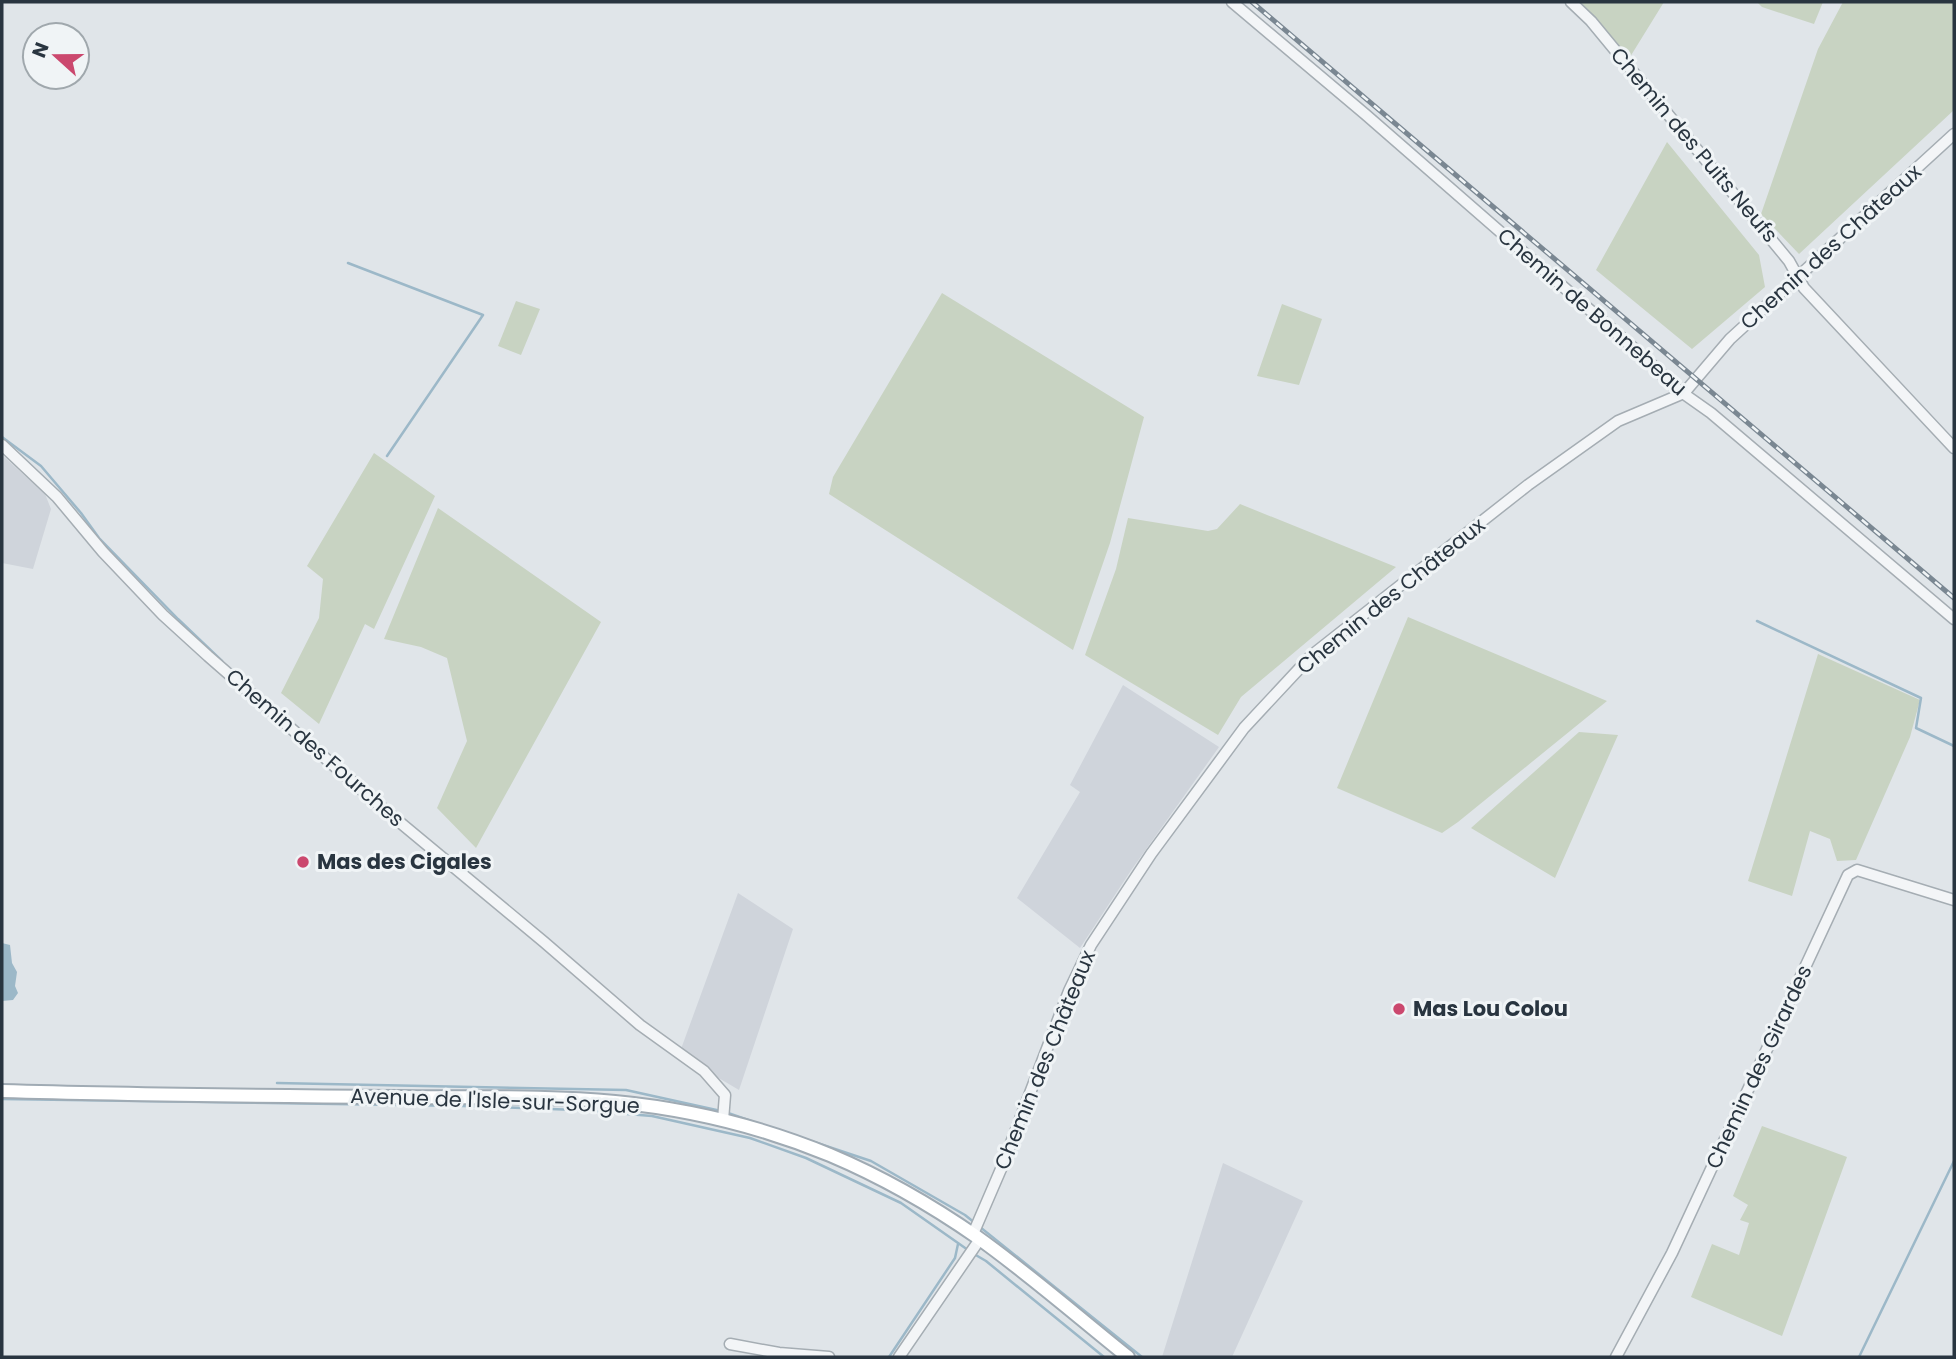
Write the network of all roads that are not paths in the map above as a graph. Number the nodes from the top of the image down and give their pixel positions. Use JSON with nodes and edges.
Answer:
{"nodes":[{"id":1,"x":1232,"y":2,"type":"edge"},
{"id":2,"x":1571,"y":2,"type":"edge"},
{"id":3,"x":1954,"y":134,"type":"edge"},
{"id":4,"x":1798,"y":277,"type":"junction"},
{"id":5,"x":1684,"y":393,"type":"junction"},
{"id":6,"x":2,"y":444,"type":"edge"},
{"id":7,"x":1954,"y":448,"type":"edge"},
{"id":8,"x":1954,"y":619,"type":"edge"},
{"id":9,"x":1954,"y":900,"type":"edge"},
{"id":10,"x":2,"y":1091,"type":"edge"},
{"id":11,"x":723,"y":1121,"type":"junction"},
{"id":12,"x":976,"y":1237,"type":"junction"},
{"id":13,"x":730,"y":1344,"type":"dead end"},
{"id":14,"x":829,"y":1357,"type":"edge"},
{"id":15,"x":899,"y":1357,"type":"edge"},
{"id":16,"x":1128,"y":1357,"type":"edge"},
{"id":17,"x":1616,"y":1357,"type":"edge"}],
"edges":[{"from":1,"to":5,"type":"street","name":"Chemin de Bonnebeau"},
{"from":2,"to":4,"type":"street","name":"Chemin des Puits Neufs"},
{"from":3,"to":4,"type":"street","name":"Chemin des Châteaux"},
{"from":4,"to":5,"type":"street","name":"Chemin des Châteaux"},
{"from":4,"to":7,"type":"street","name":"Chemin des Puits Neufs"},
{"from":5,"to":8,"type":"street","name":"Chemin de Bonnebeau"},
{"from":5,"to":12,"type":"street","name":"Chemin des Châteaux"},
{"from":6,"to":11,"type":"street","name":"Chemin des Fourches"},
{"from":9,"to":17,"type":"street","name":"Chemin des Girardes"},
{"from":10,"to":11,"type":"main road","name":"Avenue de l'Isle-sur-Sorgue"},
{"from":11,"to":12,"type":"main road","name":"Avenue de l'Isle-sur-Sorgue"},
{"from":12,"to":15,"type":"street","name":"Chemin des Châteaux"},
{"from":12,"to":16,"type":"main road","name":"Avenue de l'Isle-sur-Sorgue"},
{"from":13,"to":14,"type":"street"}]}
